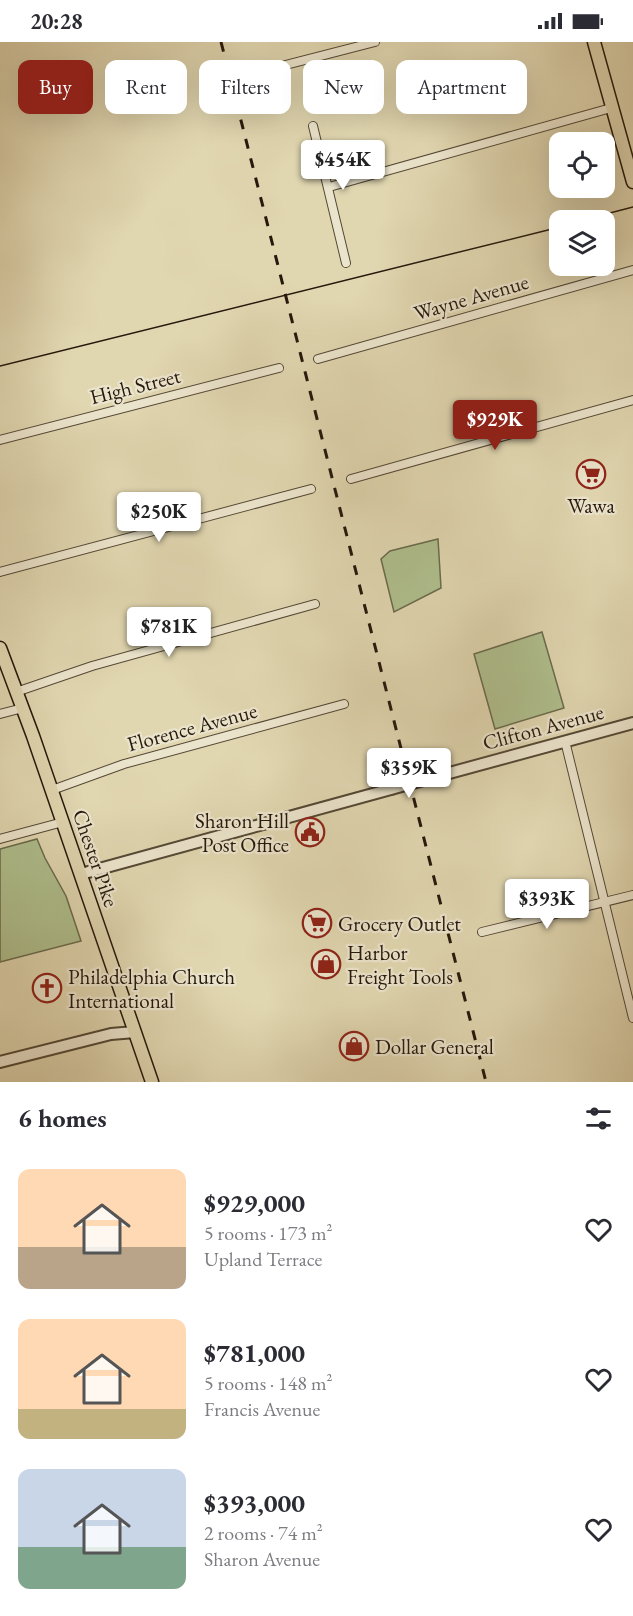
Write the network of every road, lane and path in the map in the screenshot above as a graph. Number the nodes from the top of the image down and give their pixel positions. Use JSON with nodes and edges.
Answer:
{"nodes":[{"id":1,"x":375,"y":42,"type":"edge"},
{"id":2,"x":594,"y":42,"type":"edge"},
{"id":3,"x":291,"y":64,"type":"edge"},
{"id":4,"x":611,"y":108,"type":"junction"},
{"id":5,"x":313,"y":126,"type":"dead end"},
{"id":6,"x":633,"y":182,"type":"edge"},
{"id":7,"x":329,"y":187,"type":"junction"},
{"id":8,"x":346,"y":263,"type":"dead end"},
{"id":9,"x":633,"y":270,"type":"edge"},
{"id":10,"x":318,"y":359,"type":"dead end"},
{"id":11,"x":279,"y":368,"type":"dead end"},
{"id":12,"x":633,"y":400,"type":"edge"},
{"id":13,"x":0,"y":440,"type":"edge"},
{"id":14,"x":351,"y":478,"type":"dead end"},
{"id":15,"x":311,"y":489,"type":"dead end"},
{"id":16,"x":0,"y":572,"type":"edge"},
{"id":17,"x":315,"y":604,"type":"dead end"},
{"id":18,"x":0,"y":648,"type":"edge"},
{"id":19,"x":16,"y":692,"type":"junction"},
{"id":20,"x":344,"y":704,"type":"dead end"},
{"id":21,"x":23,"y":708,"type":"junction"},
{"id":22,"x":0,"y":714,"type":"edge"},
{"id":23,"x":633,"y":723,"type":"edge"},
{"id":24,"x":565,"y":741,"type":"junction"},
{"id":25,"x":52,"y":789,"type":"junction"},
{"id":26,"x":63,"y":822,"type":"junction"},
{"id":27,"x":0,"y":839,"type":"edge"},
{"id":28,"x":81,"y":874,"type":"junction"},
{"id":29,"x":633,"y":895,"type":"edge"},
{"id":30,"x":606,"y":902,"type":"junction"},
{"id":31,"x":482,"y":932,"type":"dead end"},
{"id":32,"x":633,"y":1018,"type":"edge"},
{"id":33,"x":135,"y":1032,"type":"junction"},
{"id":34,"x":0,"y":1062,"type":"edge"},
{"id":35,"x":152,"y":1082,"type":"edge"}],
"edges":[{"from":1,"to":3,"type":"street"},
{"from":2,"to":4,"type":"main road"},
{"from":4,"to":6,"type":"main road"},
{"from":4,"to":7,"type":"street"},
{"from":5,"to":7,"type":"street"},
{"from":7,"to":8,"type":"street"},
{"from":9,"to":10,"type":"street","name":"Wayne Avenue"},
{"from":11,"to":13,"type":"street","name":"High Street"},
{"from":12,"to":14,"type":"street"},
{"from":15,"to":16,"type":"street"},
{"from":17,"to":19,"type":"street"},
{"from":18,"to":19,"type":"main road","name":"Chester Pike"},
{"from":19,"to":21,"type":"main road","name":"Chester Pike"},
{"from":20,"to":25,"type":"street","name":"Florence Avenue"},
{"from":21,"to":22,"type":"street"},
{"from":21,"to":25,"type":"main road","name":"Chester Pike"},
{"from":23,"to":24,"type":"street","name":"Clifton Avenue"},
{"from":24,"to":28,"type":"street","name":"Clifton Avenue","bridge":true},
{"from":24,"to":30,"type":"street"},
{"from":25,"to":26,"type":"main road","name":"Chester Pike"},
{"from":26,"to":27,"type":"street"},
{"from":26,"to":28,"type":"main road","name":"Chester Pike"},
{"from":28,"to":33,"type":"main road","name":"Chester Pike"},
{"from":29,"to":30,"type":"street"},
{"from":30,"to":31,"type":"street"},
{"from":30,"to":32,"type":"street"},
{"from":33,"to":34,"type":"street"},
{"from":33,"to":35,"type":"main road","name":"Chester Pike"}]}
